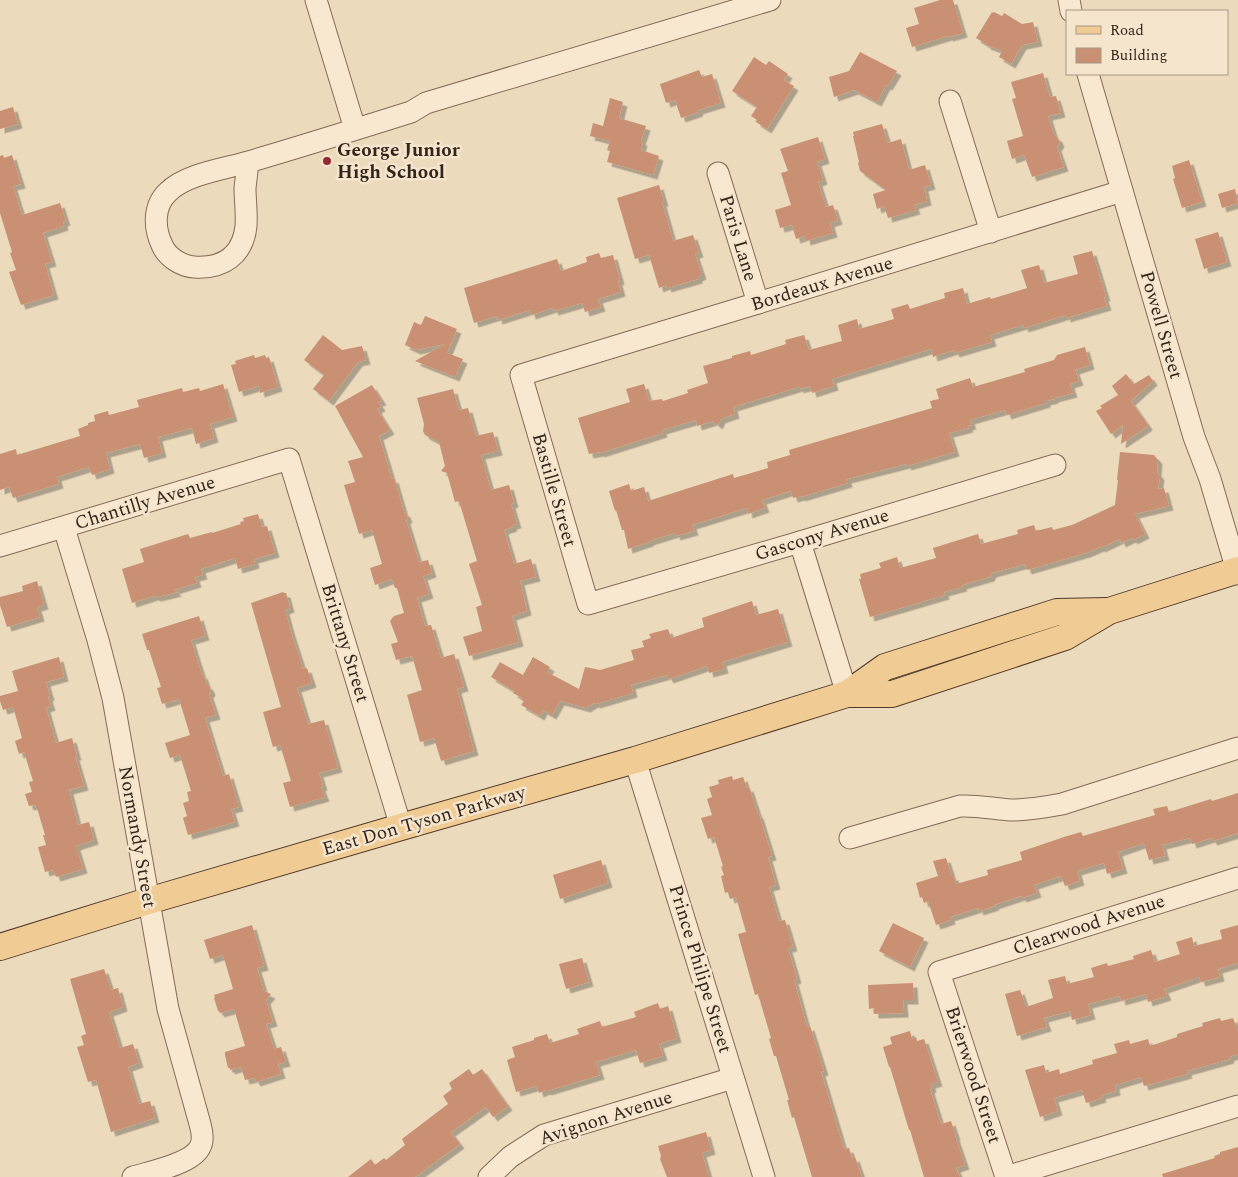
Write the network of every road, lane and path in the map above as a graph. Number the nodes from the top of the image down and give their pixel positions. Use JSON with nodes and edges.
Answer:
{"nodes":[{"id":1,"x":316,"y":0,"type":"edge"},
{"id":2,"x":770,"y":0,"type":"edge"},
{"id":3,"x":1088,"y":75,"type":"edge"},
{"id":4,"x":950,"y":101,"type":"dead end"},
{"id":5,"x":354,"y":129,"type":"junction"},
{"id":6,"x":248,"y":162,"type":"junction"},
{"id":7,"x":718,"y":173,"type":"dead end"},
{"id":8,"x":1122,"y":191,"type":"junction"},
{"id":9,"x":991,"y":232,"type":"junction"},
{"id":10,"x":758,"y":303,"type":"junction"},
{"id":11,"x":520,"y":375,"type":"joint"},
{"id":12,"x":289,"y":459,"type":"joint"},
{"id":13,"x":1055,"y":465,"type":"dead end"},
{"id":14,"x":64,"y":528,"type":"junction"},
{"id":15,"x":800,"y":542,"type":"junction"},
{"id":16,"x":0,"y":546,"type":"edge"},
{"id":17,"x":1238,"y":572,"type":"edge"},
{"id":18,"x":588,"y":604,"type":"joint"},
{"id":19,"x":847,"y":694,"type":"junction"},
{"id":20,"x":1238,"y":748,"type":"edge"},
{"id":21,"x":635,"y":760,"type":"junction"},
{"id":22,"x":401,"y":827,"type":"junction"},
{"id":23,"x":850,"y":838,"type":"dead end"},
{"id":24,"x":1238,"y":878,"type":"edge"},
{"id":25,"x":148,"y":901,"type":"junction"},
{"id":26,"x":0,"y":946,"type":"edge"},
{"id":27,"x":939,"y":972,"type":"joint"},
{"id":28,"x":733,"y":1078,"type":"junction"},
{"id":29,"x":1238,"y":1106,"type":"edge"},
{"id":30,"x":158,"y":1174,"type":"edge"},
{"id":31,"x":133,"y":1177,"type":"edge"},
{"id":32,"x":489,"y":1177,"type":"edge"},
{"id":33,"x":764,"y":1177,"type":"edge"},
{"id":34,"x":1006,"y":1177,"type":"edge"}],
"edges":[{"from":1,"to":5,"type":"street"},
{"from":2,"to":5,"type":"street"},
{"from":3,"to":8,"type":"street","name":"Powell Street"},
{"from":4,"to":9,"type":"street"},
{"from":5,"to":6,"type":"street"},
{"from":6,"to":6,"type":"street"},
{"from":7,"to":10,"type":"street","name":"Paris Lane"},
{"from":8,"to":9,"type":"street","name":"Bordeaux Avenue"},
{"from":8,"to":17,"type":"street","name":"Powell Street"},
{"from":9,"to":10,"type":"street","name":"Bordeaux Avenue"},
{"from":10,"to":11,"type":"street","name":"Bordeaux Avenue"},
{"from":11,"to":18,"type":"street","name":"Bastille Street"},
{"from":12,"to":14,"type":"street","name":"Chantilly Avenue"},
{"from":12,"to":22,"type":"street","name":"Brittany Street"},
{"from":13,"to":15,"type":"street","name":"Gascony Avenue"},
{"from":14,"to":16,"type":"street","name":"Chantilly Avenue"},
{"from":14,"to":25,"type":"street","name":"Normandy Street"},
{"from":15,"to":18,"type":"street","name":"Gascony Avenue"},
{"from":15,"to":19,"type":"street"},
{"from":17,"to":19,"type":"main road","name":"East Don Tyson Parkway"},
{"from":19,"to":21,"type":"main road","name":"East Don Tyson Parkway"},
{"from":20,"to":23,"type":"street"},
{"from":21,"to":22,"type":"main road","name":"East Don Tyson Parkway"},
{"from":21,"to":28,"type":"street","name":"Prince Philipe Street"},
{"from":22,"to":25,"type":"main road","name":"East Don Tyson Parkway"},
{"from":24,"to":27,"type":"street","name":"Clearwood Avenue"},
{"from":25,"to":26,"type":"main road","name":"East Don Tyson Parkway"},
{"from":25,"to":30,"type":"street","name":"Normandy Street"},
{"from":27,"to":34,"type":"street","name":"Brierwood Street"},
{"from":28,"to":32,"type":"street","name":"Avignon Avenue"},
{"from":28,"to":33,"type":"street","name":"Prince Philipe Street"},
{"from":29,"to":34,"type":"street"},
{"from":30,"to":31,"type":"street"}]}
